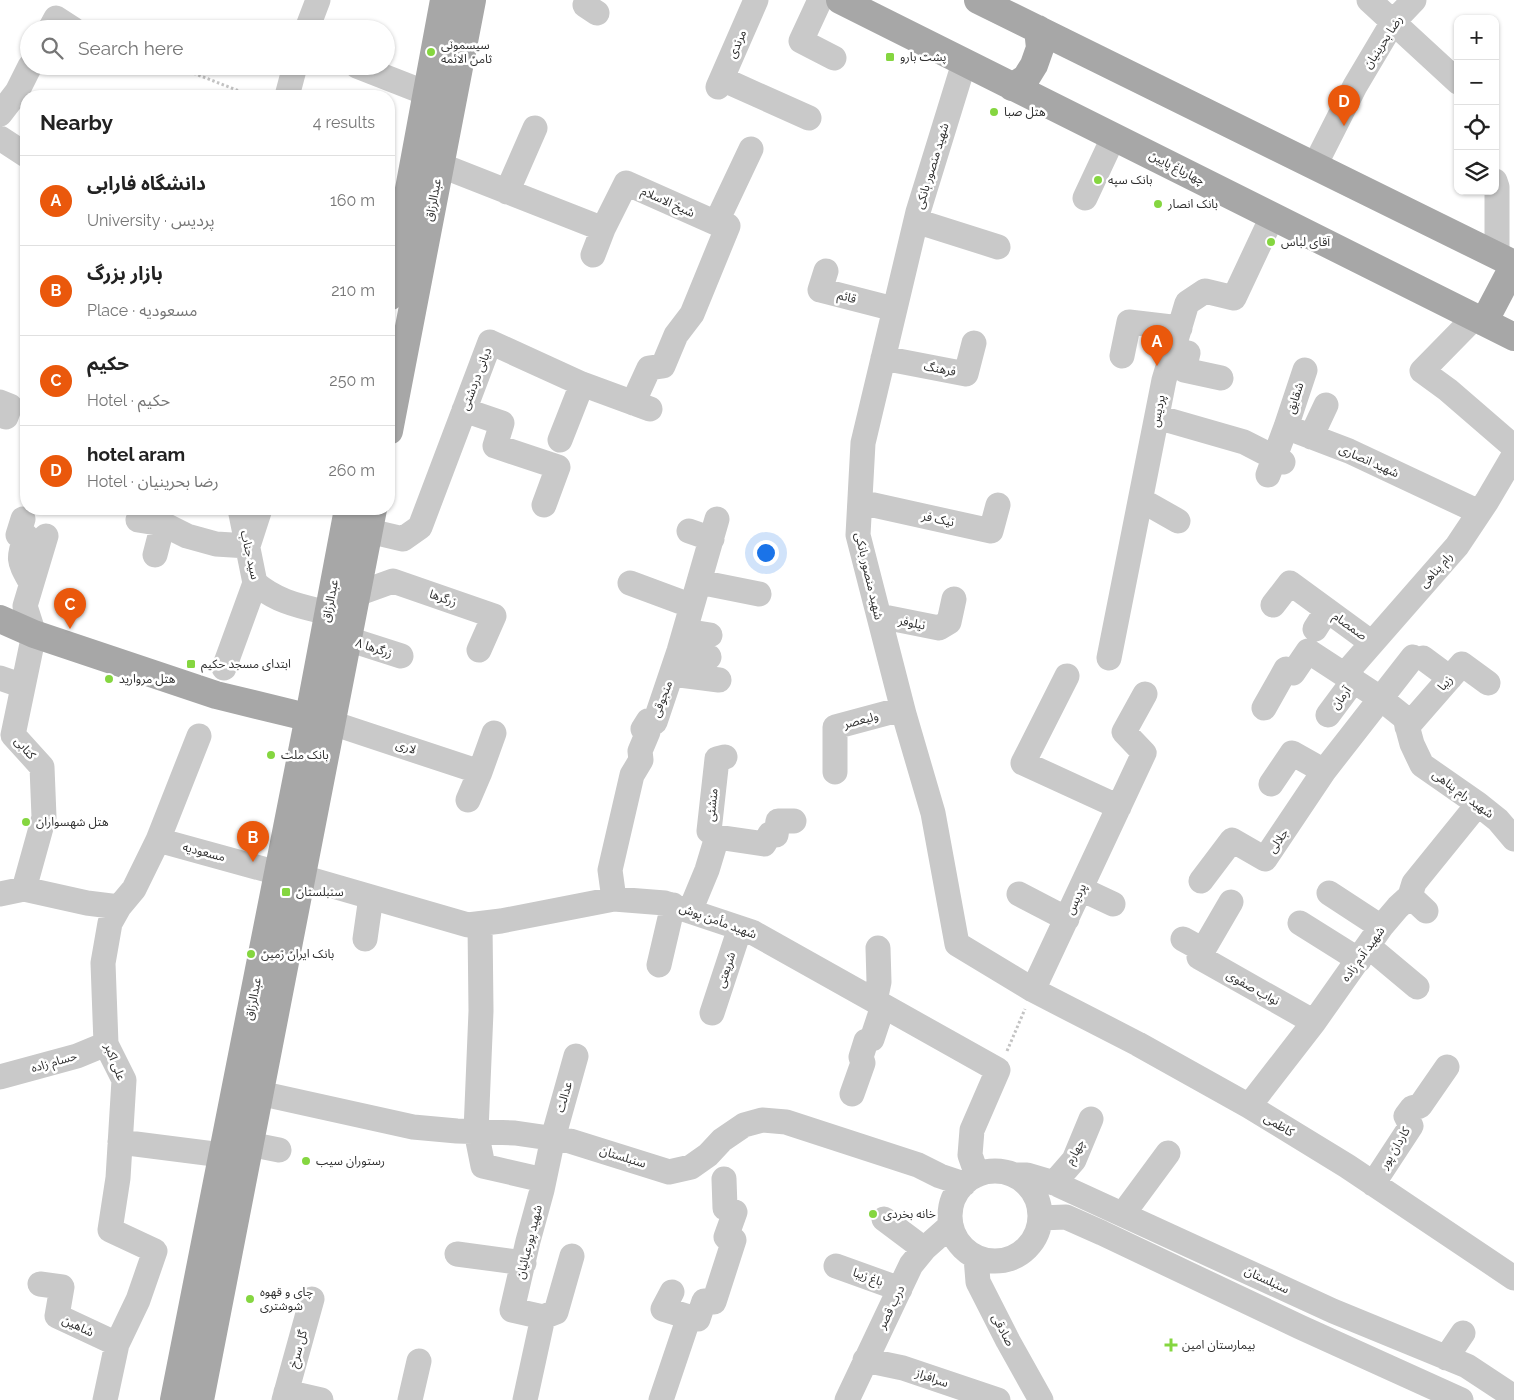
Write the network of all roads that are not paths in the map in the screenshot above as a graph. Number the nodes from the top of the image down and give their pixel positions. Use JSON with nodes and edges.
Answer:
{"nodes":[{"id":1,"x":318,"y":0,"type":"edge"},
{"id":2,"x":444,"y":0,"type":"edge"},
{"id":3,"x":472,"y":0,"type":"edge"},
{"id":4,"x":484,"y":0,"type":"edge"},
{"id":5,"x":756,"y":0,"type":"edge"},
{"id":6,"x":820,"y":0,"type":"edge"},
{"id":7,"x":840,"y":0,"type":"edge"},
{"id":8,"x":1369,"y":0,"type":"edge"},
{"id":9,"x":1414,"y":0,"type":"edge"},
{"id":10,"x":988,"y":2,"type":"edge"},
{"id":11,"x":310,"y":20,"type":"edge"},
{"id":12,"x":1393,"y":22,"type":"junction"},
{"id":13,"x":1038,"y":29,"type":"junction"},
{"id":14,"x":834,"y":58,"type":"dead end"},
{"id":15,"x":964,"y":63,"type":"junction"},
{"id":16,"x":26,"y":75,"type":"edge"},
{"id":17,"x":293,"y":75,"type":"edge"},
{"id":18,"x":380,"y":75,"type":"edge"},
{"id":19,"x":1454,"y":78,"type":"edge"},
{"id":20,"x":1012,"y":87,"type":"junction"},
{"id":21,"x":289,"y":90,"type":"edge"},
{"id":22,"x":426,"y":93,"type":"junction"},
{"id":23,"x":0,"y":114,"type":"edge"},
{"id":24,"x":809,"y":118,"type":"dead end"},
{"id":25,"x":535,"y":128,"type":"dead end"},
{"id":26,"x":446,"y":132,"type":"junction"},
{"id":27,"x":1114,"y":136,"type":"junction"},
{"id":28,"x":0,"y":138,"type":"edge"},
{"id":29,"x":751,"y":149,"type":"dead end"},
{"id":30,"x":20,"y":151,"type":"edge"},
{"id":31,"x":440,"y":165,"type":"junction"},
{"id":32,"x":1315,"y":165,"type":"junction"},
{"id":33,"x":508,"y":192,"type":"junction"},
{"id":34,"x":1498,"y":195,"type":"edge"},
{"id":35,"x":1085,"y":198,"type":"dead end"},
{"id":36,"x":1272,"y":217,"type":"junction"},
{"id":37,"x":396,"y":218,"type":"edge"},
{"id":38,"x":916,"y":221,"type":"junction"},
{"id":39,"x":716,"y":223,"type":"junction"},
{"id":40,"x":603,"y":229,"type":"junction"},
{"id":41,"x":998,"y":247,"type":"dead end"},
{"id":42,"x":593,"y":255,"type":"dead end"},
{"id":43,"x":1508,"y":262,"type":"edge"},
{"id":44,"x":826,"y":271,"type":"dead end"},
{"id":45,"x":894,"y":309,"type":"junction"},
{"id":46,"x":1480,"y":320,"type":"junction"},
{"id":47,"x":1514,"y":336,"type":"edge"},
{"id":48,"x":1177,"y":339,"type":"junction"},
{"id":49,"x":974,"y":343,"type":"dead end"},
{"id":50,"x":1122,"y":356,"type":"dead end"},
{"id":51,"x":883,"y":358,"type":"junction"},
{"id":52,"x":1305,"y":370,"type":"dead end"},
{"id":53,"x":1221,"y":378,"type":"dead end"},
{"id":54,"x":582,"y":384,"type":"junction"},
{"id":55,"x":395,"y":400,"type":"edge"},
{"id":56,"x":1326,"y":405,"type":"dead end"},
{"id":57,"x":464,"y":410,"type":"junction"},
{"id":58,"x":1157,"y":417,"type":"junction"},
{"id":59,"x":1286,"y":427,"type":"junction"},
{"id":60,"x":1311,"y":437,"type":"junction"},
{"id":61,"x":560,"y":440,"type":"dead end"},
{"id":62,"x":1514,"y":447,"type":"edge"},
{"id":63,"x":1514,"y":455,"type":"edge"},
{"id":64,"x":1507,"y":485,"type":"edge"},
{"id":65,"x":1140,"y":500,"type":"junction"},
{"id":66,"x":860,"y":502,"type":"junction"},
{"id":67,"x":544,"y":505,"type":"dead end"},
{"id":68,"x":998,"y":506,"type":"dead end"},
{"id":69,"x":1479,"y":512,"type":"junction"},
{"id":70,"x":241,"y":515,"type":"edge"},
{"id":71,"x":258,"y":515,"type":"edge"},
{"id":72,"x":347,"y":515,"type":"edge"},
{"id":73,"x":23,"y":519,"type":"dead end"},
{"id":74,"x":138,"y":520,"type":"dead end"},
{"id":75,"x":371,"y":520,"type":"edge"},
{"id":76,"x":1178,"y":521,"type":"dead end"},
{"id":77,"x":163,"y":524,"type":"junction"},
{"id":78,"x":689,"y":531,"type":"dead end"},
{"id":79,"x":46,"y":536,"type":"dead end"},
{"id":80,"x":248,"y":546,"type":"junction"},
{"id":81,"x":155,"y":555,"type":"dead end"},
{"id":82,"x":699,"y":582,"type":"junction"},
{"id":83,"x":31,"y":583,"type":"junction"},
{"id":84,"x":255,"y":583,"type":"junction"},
{"id":85,"x":630,"y":583,"type":"dead end"},
{"id":86,"x":357,"y":594,"type":"junction"},
{"id":87,"x":759,"y":594,"type":"dead end"},
{"id":88,"x":954,"y":599,"type":"dead end"},
{"id":89,"x":1273,"y":604,"type":"dead end"},
{"id":90,"x":692,"y":606,"type":"junction"},
{"id":91,"x":0,"y":612,"type":"edge"},
{"id":92,"x":328,"y":613,"type":"junction"},
{"id":93,"x":878,"y":616,"type":"junction"},
{"id":94,"x":0,"y":619,"type":"edge"},
{"id":95,"x":1316,"y":630,"type":"junction"},
{"id":96,"x":34,"y":634,"type":"junction"},
{"id":97,"x":348,"y":639,"type":"junction"},
{"id":98,"x":1372,"y":643,"type":"junction"},
{"id":99,"x":709,"y":646,"type":"dead end"},
{"id":100,"x":479,"y":650,"type":"dead end"},
{"id":101,"x":679,"y":652,"type":"junction"},
{"id":102,"x":401,"y":656,"type":"dead end"},
{"id":103,"x":1108,"y":658,"type":"dead end"},
{"id":104,"x":224,"y":668,"type":"dead end"},
{"id":105,"x":1067,"y":676,"type":"dead end"},
{"id":106,"x":1349,"y":677,"type":"junction"},
{"id":107,"x":0,"y":678,"type":"edge"},
{"id":108,"x":1450,"y":678,"type":"junction"},
{"id":109,"x":719,"y":680,"type":"dead end"},
{"id":110,"x":1488,"y":683,"type":"dead end"},
{"id":111,"x":23,"y":686,"type":"junction"},
{"id":112,"x":1146,"y":694,"type":"dead end"},
{"id":113,"x":1380,"y":698,"type":"junction"},
{"id":114,"x":1264,"y":708,"type":"dead end"},
{"id":115,"x":902,"y":709,"type":"junction"},
{"id":116,"x":1328,"y":715,"type":"dead end"},
{"id":117,"x":321,"y":717,"type":"junction"},
{"id":118,"x":1407,"y":727,"type":"junction"},
{"id":119,"x":494,"y":733,"type":"dead end"},
{"id":120,"x":199,"y":736,"type":"dead end"},
{"id":121,"x":725,"y":757,"type":"dead end"},
{"id":122,"x":1324,"y":771,"type":"junction"},
{"id":123,"x":480,"y":772,"type":"junction"},
{"id":124,"x":835,"y":772,"type":"dead end"},
{"id":125,"x":1272,"y":784,"type":"dead end"},
{"id":126,"x":468,"y":800,"type":"dead end"},
{"id":127,"x":1478,"y":804,"type":"junction"},
{"id":128,"x":1119,"y":807,"type":"junction"},
{"id":129,"x":794,"y":822,"type":"dead end"},
{"id":130,"x":717,"y":837,"type":"junction"},
{"id":131,"x":1514,"y":839,"type":"edge"},
{"id":132,"x":158,"y":840,"type":"junction"},
{"id":133,"x":290,"y":875,"type":"junction"},
{"id":134,"x":1200,"y":881,"type":"dead end"},
{"id":135,"x":24,"y":889,"type":"junction"},
{"id":136,"x":1081,"y":889,"type":"junction"},
{"id":137,"x":0,"y":894,"type":"edge"},
{"id":138,"x":1019,"y":894,"type":"dead end"},
{"id":139,"x":1329,"y":894,"type":"dead end"},
{"id":140,"x":371,"y":897,"type":"junction"},
{"id":141,"x":614,"y":899,"type":"junction"},
{"id":142,"x":1231,"y":902,"type":"dead end"},
{"id":143,"x":1113,"y":904,"type":"dead end"},
{"id":144,"x":119,"y":907,"type":"junction"},
{"id":145,"x":681,"y":908,"type":"junction"},
{"id":146,"x":1067,"y":919,"type":"junction"},
{"id":147,"x":1300,"y":923,"type":"dead end"},
{"id":148,"x":480,"y":924,"type":"junction"},
{"id":149,"x":740,"y":928,"type":"junction"},
{"id":150,"x":365,"y":939,"type":"dead end"},
{"id":151,"x":1370,"y":944,"type":"junction"},
{"id":152,"x":878,"y":948,"type":"dead end"},
{"id":153,"x":659,"y":965,"type":"dead end"},
{"id":154,"x":1417,"y":987,"type":"dead end"},
{"id":155,"x":1033,"y":990,"type":"junction"},
{"id":156,"x":879,"y":1004,"type":"junction"},
{"id":157,"x":712,"y":1013,"type":"dead end"},
{"id":158,"x":1314,"y":1022,"type":"junction"},
{"id":159,"x":106,"y":1044,"type":"junction"},
{"id":160,"x":576,"y":1056,"type":"dead end"},
{"id":161,"x":1447,"y":1066,"type":"dead end"},
{"id":162,"x":0,"y":1077,"type":"edge"},
{"id":163,"x":247,"y":1090,"type":"junction"},
{"id":164,"x":852,"y":1094,"type":"dead end"},
{"id":165,"x":1249,"y":1106,"type":"junction"},
{"id":166,"x":1091,"y":1119,"type":"dead end"},
{"id":167,"x":476,"y":1131,"type":"junction"},
{"id":168,"x":553,"y":1138,"type":"junction"},
{"id":169,"x":120,"y":1142,"type":"junction"},
{"id":170,"x":249,"y":1144,"type":"junction"},
{"id":171,"x":279,"y":1150,"type":"dead end"},
{"id":172,"x":1168,"y":1153,"type":"dead end"},
{"id":173,"x":222,"y":1155,"type":"junction"},
{"id":174,"x":1015,"y":1175,"type":"junction"},
{"id":175,"x":724,"y":1179,"type":"dead end"},
{"id":176,"x":970,"y":1179,"type":"junction"},
{"id":177,"x":1054,"y":1183,"type":"junction"},
{"id":178,"x":1373,"y":1184,"type":"junction"},
{"id":179,"x":542,"y":1190,"type":"junction"},
{"id":180,"x":1123,"y":1214,"type":"junction"},
{"id":181,"x":1040,"y":1218,"type":"junction"},
{"id":182,"x":884,"y":1219,"type":"dead end"},
{"id":183,"x":951,"y":1225,"type":"junction"},
{"id":184,"x":924,"y":1249,"type":"junction"},
{"id":185,"x":457,"y":1254,"type":"dead end"},
{"id":186,"x":572,"y":1256,"type":"dead end"},
{"id":187,"x":976,"y":1257,"type":"junction"},
{"id":188,"x":524,"y":1263,"type":"junction"},
{"id":189,"x":836,"y":1266,"type":"dead end"},
{"id":190,"x":1514,"y":1278,"type":"edge"},
{"id":191,"x":40,"y":1284,"type":"dead end"},
{"id":192,"x":900,"y":1289,"type":"junction"},
{"id":193,"x":672,"y":1292,"type":"dead end"},
{"id":194,"x":312,"y":1299,"type":"dead end"},
{"id":195,"x":543,"y":1317,"type":"junction"},
{"id":196,"x":689,"y":1317,"type":"junction"},
{"id":197,"x":1464,"y":1333,"type":"dead end"},
{"id":198,"x":117,"y":1344,"type":"junction"},
{"id":199,"x":1446,"y":1358,"type":"junction"},
{"id":200,"x":419,"y":1360,"type":"dead end"},
{"id":201,"x":866,"y":1360,"type":"junction"},
{"id":202,"x":285,"y":1396,"type":"edge"},
{"id":203,"x":1514,"y":1397,"type":"edge"},
{"id":204,"x":105,"y":1400,"type":"edge"},
{"id":205,"x":174,"y":1400,"type":"edge"},
{"id":206,"x":200,"y":1400,"type":"edge"},
{"id":207,"x":320,"y":1400,"type":"edge"},
{"id":208,"x":410,"y":1400,"type":"edge"},
{"id":209,"x":525,"y":1400,"type":"edge"},
{"id":210,"x":661,"y":1400,"type":"edge"},
{"id":211,"x":847,"y":1400,"type":"edge"},
{"id":212,"x":998,"y":1400,"type":"edge"},
{"id":213,"x":1042,"y":1400,"type":"edge"},
{"id":214,"x":1461,"y":1400,"type":"edge"}],
"edges":[{"from":1,"to":11,"type":"street"},
{"from":2,"to":22,"type":"main road","name":"عبدالرزاق"},
{"from":3,"to":26,"type":"main road","name":"عبدالرزاق"},
{"from":4,"to":26,"type":"main road"},
{"from":5,"to":24,"type":"street","name":"مرندی"},
{"from":6,"to":14,"type":"street"},
{"from":7,"to":15,"type":"main road","name":"چهارباغ پایین"},
{"from":8,"to":12,"type":"street"},
{"from":9,"to":12,"type":"street","name":"رضا بحرینیان"},
{"from":10,"to":13,"type":"main road"},
{"from":12,"to":19,"type":"street"},
{"from":12,"to":32,"type":"street","name":"رضا بحرینیان"},
{"from":13,"to":20,"type":"main road"},
{"from":13,"to":32,"type":"main road"},
{"from":15,"to":20,"type":"main road","name":"چهارباغ پایین"},
{"from":15,"to":38,"type":"street","name":"شهید منصور بانکی"},
{"from":16,"to":23,"type":"street"},
{"from":17,"to":21,"type":"street"},
{"from":18,"to":22,"type":"street"},
{"from":20,"to":27,"type":"main road","name":"چهارباغ پایین"},
{"from":22,"to":37,"type":"main road","name":"عبدالرزاق"},
{"from":25,"to":33,"type":"street"},
{"from":26,"to":31,"type":"main road","name":"عبدالرزاق"},
{"from":27,"to":35,"type":"street"},
{"from":27,"to":36,"type":"main road","name":"چهارباغ پایین"},
{"from":28,"to":30,"type":"street"},
{"from":29,"to":39,"type":"street"},
{"from":31,"to":33,"type":"street"},
{"from":31,"to":55,"type":"main road","name":"عبدالرزاق"},
{"from":32,"to":43,"type":"main road"},
{"from":33,"to":40,"type":"street"},
{"from":34,"to":43,"type":"street"},
{"from":36,"to":46,"type":"main road","name":"چهارباغ پایین"},
{"from":36,"to":48,"type":"street","name":"پردیس"},
{"from":38,"to":41,"type":"street"},
{"from":38,"to":45,"type":"street","name":"شهید منصور بانکی"},
{"from":39,"to":40,"type":"street","name":"شیخ الاسلام"},
{"from":39,"to":54,"type":"street","name":"دیانی دردشتی"},
{"from":40,"to":42,"type":"street"},
{"from":43,"to":46,"type":"main road"},
{"from":44,"to":45,"type":"street","name":"قائم"},
{"from":45,"to":51,"type":"street","name":"شهید منصور بانکی"},
{"from":46,"to":47,"type":"main road","name":"چهارباغ پایین"},
{"from":46,"to":62,"type":"street"},
{"from":48,"to":50,"type":"street"},
{"from":48,"to":53,"type":"street"},
{"from":48,"to":58,"type":"street","name":"پردیس"},
{"from":49,"to":51,"type":"street","name":"فرهنگ"},
{"from":51,"to":66,"type":"street","name":"شهید منصور بانکی"},
{"from":52,"to":59,"type":"street","name":"شقایق"},
{"from":54,"to":57,"type":"street","name":"دیانی دردشتی"},
{"from":54,"to":61,"type":"street"},
{"from":56,"to":60,"type":"street"},
{"from":57,"to":67,"type":"street"},
{"from":57,"to":75,"type":"street","name":"دیانی دردشتی"},
{"from":58,"to":59,"type":"street"},
{"from":58,"to":65,"type":"street","name":"پردیس"},
{"from":59,"to":60,"type":"street","name":"شهید انصاری"},
{"from":60,"to":69,"type":"street","name":"شهید انصاری"},
{"from":63,"to":64,"type":"street","name":"رام پناهی"},
{"from":64,"to":69,"type":"street","name":"رام پناهی"},
{"from":65,"to":76,"type":"street"},
{"from":65,"to":103,"type":"street","name":"پردیس"},
{"from":66,"to":68,"type":"street","name":"نیک فر"},
{"from":66,"to":93,"type":"street","name":"شهید منصور بانکی"},
{"from":69,"to":98,"type":"street","name":"رام پناهی"},
{"from":70,"to":80,"type":"street","name":"سید جناب"},
{"from":71,"to":80,"type":"street"},
{"from":72,"to":92,"type":"main road","name":"عبدالرزاق"},
{"from":73,"to":83,"type":"street"},
{"from":74,"to":77,"type":"street"},
{"from":75,"to":86,"type":"main road","name":"عبدالرزاق"},
{"from":77,"to":80,"type":"street"},
{"from":77,"to":81,"type":"street"},
{"from":78,"to":82,"type":"street","name":"منجوقی"},
{"from":79,"to":83,"type":"street"},
{"from":80,"to":84,"type":"street","name":"سید جناب"},
{"from":82,"to":87,"type":"street"},
{"from":82,"to":90,"type":"street","name":"منجوقی"},
{"from":83,"to":96,"type":"street"},
{"from":84,"to":92,"type":"street","name":"سید جناب"},
{"from":84,"to":104,"type":"street"},
{"from":85,"to":90,"type":"street"},
{"from":86,"to":97,"type":"main road","name":"عبدالرزاق"},
{"from":86,"to":100,"type":"street","name":"زرگرها"},
{"from":88,"to":93,"type":"street","name":"نیلوفر"},
{"from":89,"to":95,"type":"street","name":"صمصام"},
{"from":90,"to":101,"type":"street","name":"منجوقی"},
{"from":91,"to":117,"type":"street","name":"لاری"},
{"from":92,"to":117,"type":"main road","name":"عبدالرزاق"},
{"from":93,"to":115,"type":"street","name":"شهید منصور بانکی"},
{"from":94,"to":96,"type":"main road"},
{"from":95,"to":98,"type":"street","name":"صمصام"},
{"from":95,"to":106,"type":"street","name":"شهید رام پناهی"},
{"from":95,"to":114,"type":"street"},
{"from":96,"to":111,"type":"street","name":"کتابی"},
{"from":96,"to":117,"type":"main road"},
{"from":97,"to":102,"type":"street","name":"زرگرها ۸"},
{"from":97,"to":117,"type":"main road","name":"عبدالرزاق"},
{"from":98,"to":106,"type":"street","name":"رام پناهی"},
{"from":99,"to":101,"type":"street"},
{"from":101,"to":109,"type":"street"},
{"from":101,"to":141,"type":"street","name":"منجوقی"},
{"from":105,"to":128,"type":"street"},
{"from":106,"to":113,"type":"street","name":"شهید رام پناهی"},
{"from":106,"to":116,"type":"street","name":"آرمان"},
{"from":107,"to":111,"type":"street"},
{"from":108,"to":110,"type":"street","name":"زیبا"},
{"from":108,"to":113,"type":"street","name":"جلالی"},
{"from":108,"to":118,"type":"street","name":"زیبا"},
{"from":111,"to":135,"type":"street","name":"کتابی"},
{"from":112,"to":128,"type":"street","name":"پردیس"},
{"from":113,"to":118,"type":"street","name":"شهید رام پناهی"},
{"from":113,"to":122,"type":"street","name":"جلالی"},
{"from":115,"to":124,"type":"street","name":"ولیعصر"},
{"from":115,"to":155,"type":"street","name":"شهید منصور بانکی"},
{"from":117,"to":123,"type":"street","name":"لاری"},
{"from":117,"to":133,"type":"main road","name":"عبدالرزاق"},
{"from":118,"to":127,"type":"street","name":"شهید رام پناهی"},
{"from":119,"to":123,"type":"street"},
{"from":120,"to":132,"type":"street","name":"علی اکبر"},
{"from":121,"to":130,"type":"street","name":"منشئی"},
{"from":122,"to":125,"type":"street"},
{"from":122,"to":134,"type":"street","name":"جلالی"},
{"from":123,"to":126,"type":"street"},
{"from":127,"to":131,"type":"street","name":"شهید رام پناهی"},
{"from":127,"to":151,"type":"street","name":"شهید آدم زاده"},
{"from":128,"to":136,"type":"street","name":"پردیس"},
{"from":129,"to":130,"type":"street"},
{"from":130,"to":145,"type":"street","name":"منشئی"},
{"from":132,"to":133,"type":"street","name":"مسعودیه"},
{"from":132,"to":144,"type":"street","name":"علی اکبر"},
{"from":133,"to":140,"type":"street","name":"شهید مأمن پوش"},
{"from":133,"to":163,"type":"main road","name":"عبدالرزاق"},
{"from":135,"to":137,"type":"street"},
{"from":135,"to":144,"type":"street"},
{"from":136,"to":143,"type":"street"},
{"from":136,"to":146,"type":"street","name":"پردیس"},
{"from":138,"to":146,"type":"street"},
{"from":139,"to":151,"type":"street"},
{"from":140,"to":148,"type":"street","name":"شهید مأمن پوش"},
{"from":140,"to":150,"type":"street"},
{"from":141,"to":145,"type":"street","name":"شهید مأمن پوش"},
{"from":141,"to":148,"type":"street","name":"شهید مأمن پوش"},
{"from":142,"to":158,"type":"street","name":"نواب صفوی"},
{"from":144,"to":159,"type":"street","name":"علی اکبر"},
{"from":145,"to":149,"type":"street","name":"شهید مأمن پوش"},
{"from":145,"to":153,"type":"street","name":"منشئی"},
{"from":146,"to":155,"type":"street","name":"پردیس"},
{"from":147,"to":151,"type":"street"},
{"from":148,"to":167,"type":"street","name":"شهید پورعبائیان"},
{"from":149,"to":156,"type":"street","name":"شهید مأمن پوش"},
{"from":149,"to":157,"type":"street","name":"شریعتی"},
{"from":151,"to":154,"type":"street"},
{"from":151,"to":158,"type":"street","name":"شهید آدم زاده"},
{"from":152,"to":156,"type":"street"},
{"from":155,"to":165,"type":"street","name":"کاظمی"},
{"from":156,"to":164,"type":"street"},
{"from":156,"to":176,"type":"street","name":"شهید مأمن پوش"},
{"from":158,"to":165,"type":"street","name":"شهید آدم زاده"},
{"from":159,"to":162,"type":"street","name":"حسام زاده"},
{"from":159,"to":169,"type":"street","name":"علی اکبر"},
{"from":160,"to":168,"type":"street","name":"عدالت"},
{"from":161,"to":178,"type":"street","name":"کاردان پور"},
{"from":163,"to":167,"type":"street","name":"سنبلستان"},
{"from":163,"to":170,"type":"main road","name":"عبدالرزاق"},
{"from":163,"to":173,"type":"main road","name":"عبدالرزاق"},
{"from":165,"to":178,"type":"street","name":"کاظمی"},
{"from":166,"to":177,"type":"street","name":"چهارم"},
{"from":167,"to":168,"type":"street","name":"سنبلستان"},
{"from":167,"to":179,"type":"street","name":"شهید پورعبائیان"},
{"from":168,"to":176,"type":"street","name":"سنبلستان"},
{"from":168,"to":179,"type":"street","name":"عدالت"},
{"from":169,"to":173,"type":"street"},
{"from":169,"to":198,"type":"street","name":"علی اکبر"},
{"from":170,"to":171,"type":"street"},
{"from":170,"to":206,"type":"main road","name":"عبدالرزاق"},
{"from":172,"to":180,"type":"street"},
{"from":173,"to":205,"type":"main road","name":"عبدالرزاق"},
{"from":174,"to":176,"type":"street"},
{"from":174,"to":177,"type":"street","name":"سنبلستان"},
{"from":174,"to":181,"type":"street"},
{"from":175,"to":196,"type":"street"},
{"from":176,"to":183,"type":"street"},
{"from":177,"to":180,"type":"street","name":"سنبلستان"},
{"from":178,"to":190,"type":"street","name":"کاظمی"},
{"from":179,"to":188,"type":"street","name":"شهید پورعبائیان"},
{"from":180,"to":199,"type":"street","name":"سنبلستان"},
{"from":181,"to":187,"type":"street"},
{"from":181,"to":214,"type":"street"},
{"from":182,"to":184,"type":"street"},
{"from":183,"to":184,"type":"street","name":"درب قصر"},
{"from":183,"to":187,"type":"street"},
{"from":184,"to":192,"type":"street","name":"درب قصر"},
{"from":185,"to":188,"type":"street"},
{"from":186,"to":195,"type":"street"},
{"from":187,"to":213,"type":"street","name":"صادقی"},
{"from":188,"to":195,"type":"street","name":"شهید پورعبائیان"},
{"from":189,"to":192,"type":"street","name":"باغ زیبا"},
{"from":191,"to":198,"type":"street","name":"شاهین"},
{"from":192,"to":201,"type":"street","name":"درب قصر"},
{"from":193,"to":196,"type":"street"},
{"from":194,"to":202,"type":"street","name":"گل سرخ"},
{"from":195,"to":209,"type":"street"},
{"from":196,"to":210,"type":"street"},
{"from":197,"to":199,"type":"street"},
{"from":198,"to":204,"type":"street","name":"علی اکبر"},
{"from":199,"to":203,"type":"street","name":"سنبلستان"},
{"from":200,"to":208,"type":"street"},
{"from":201,"to":211,"type":"street","name":"درب قصر"},
{"from":201,"to":212,"type":"street","name":"سرافراز"},
{"from":202,"to":207,"type":"street"}]}
